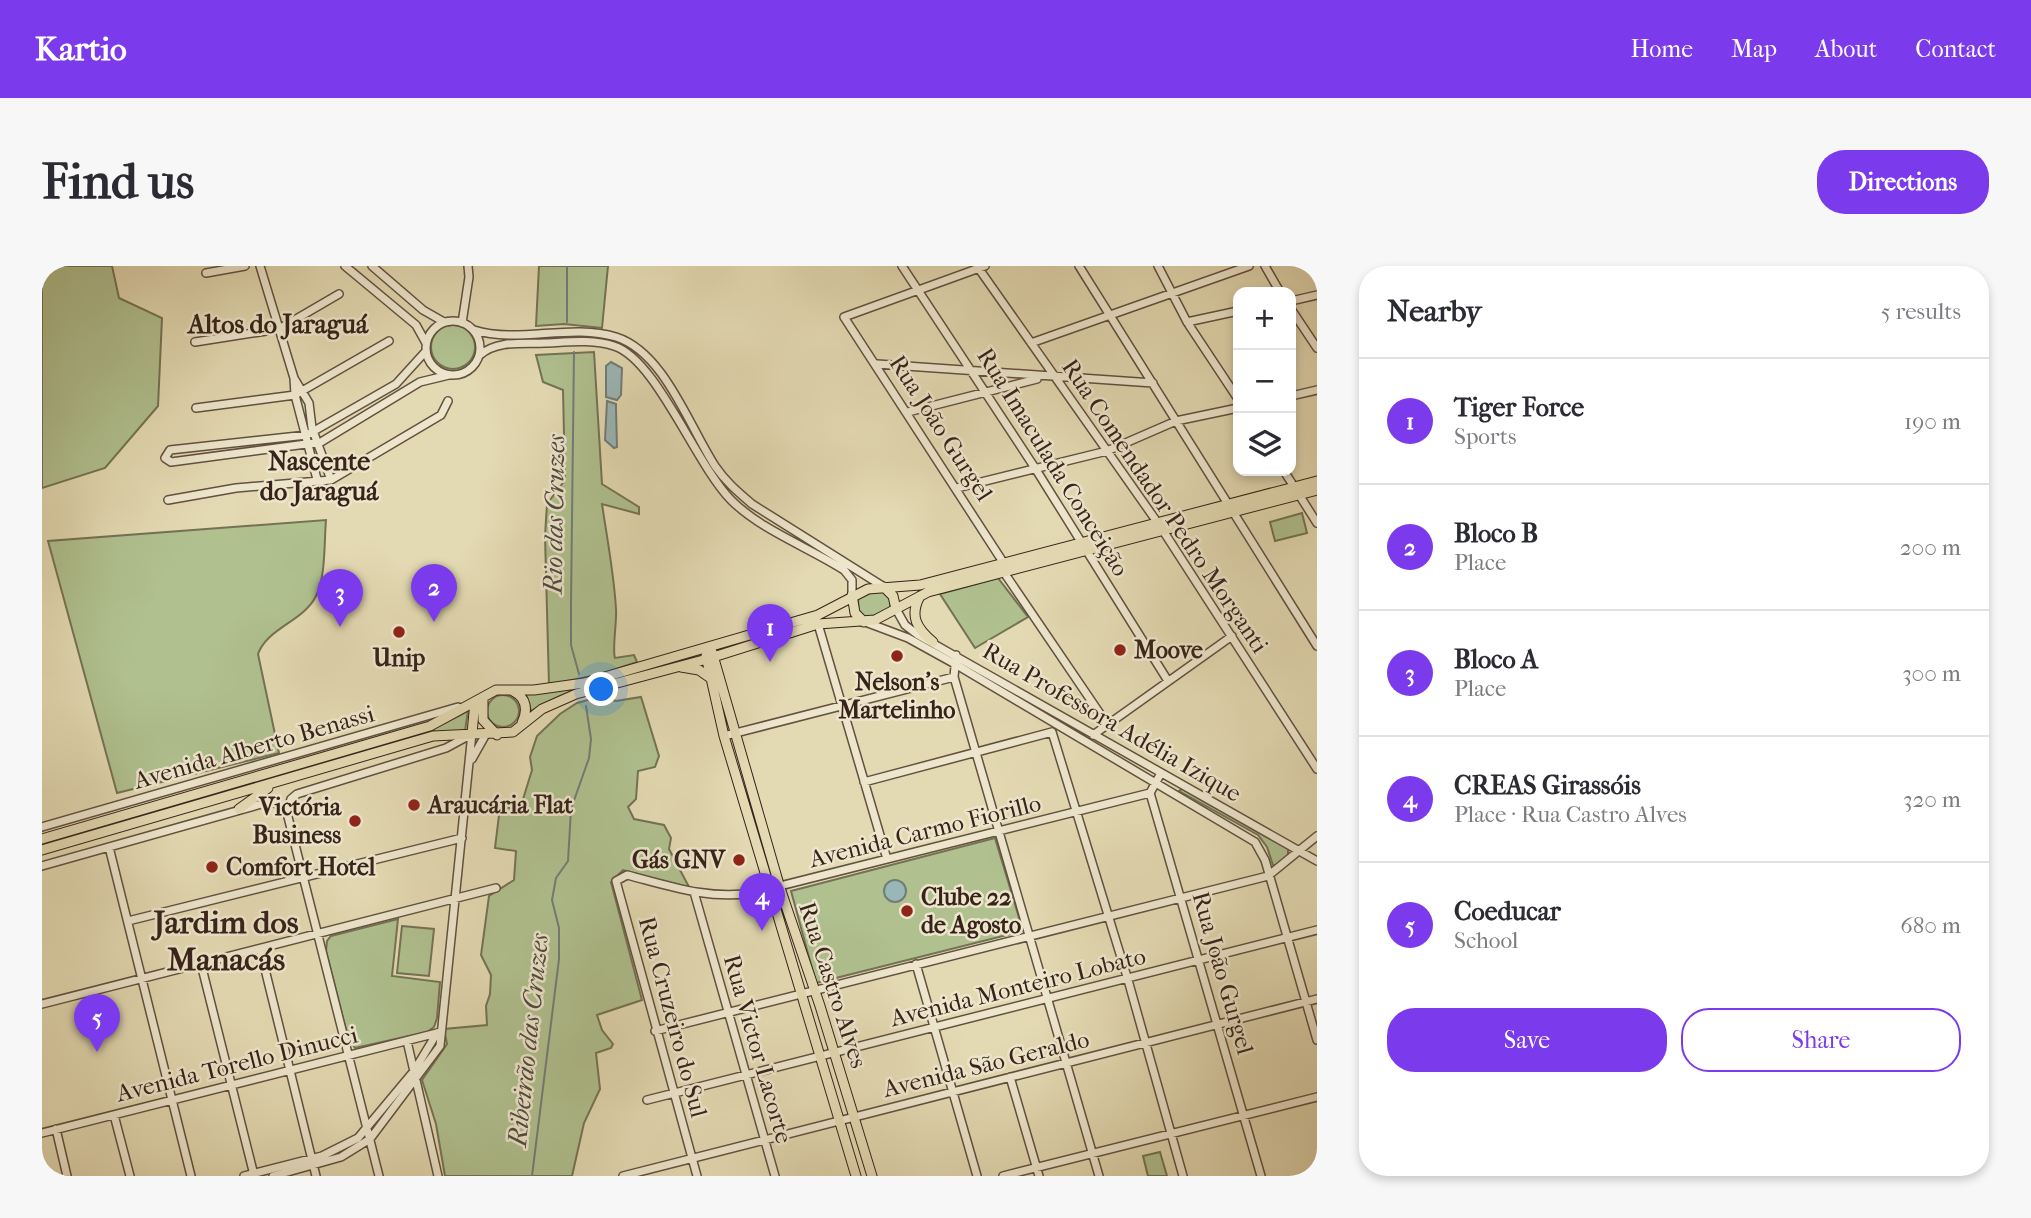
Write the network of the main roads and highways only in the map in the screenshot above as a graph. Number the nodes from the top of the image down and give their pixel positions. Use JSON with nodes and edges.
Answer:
{"nodes":[{"id":1,"x":1317,"y":481,"type":"edge"},
{"id":2,"x":1317,"y":490,"type":"edge"},
{"id":3,"x":1296,"y":491,"type":"junction"},
{"id":4,"x":1003,"y":567,"type":"junction"},
{"id":5,"x":884,"y":587,"type":"junction"},
{"id":6,"x":920,"y":595,"type":"junction"},
{"id":7,"x":852,"y":596,"type":"junction"},
{"id":8,"x":896,"y":609,"type":"junction"},
{"id":9,"x":864,"y":622,"type":"junction"},
{"id":10,"x":933,"y":642,"type":"road end"},
{"id":11,"x":708,"y":652,"type":"junction"},
{"id":12,"x":672,"y":667,"type":"junction"},
{"id":13,"x":709,"y":677,"type":"junction"},
{"id":14,"x":513,"y":691,"type":"junction"},
{"id":15,"x":479,"y":700,"type":"junction"},
{"id":16,"x":728,"y":706,"type":"junction"},
{"id":17,"x":717,"y":709,"type":"junction"},
{"id":18,"x":519,"y":727,"type":"junction"},
{"id":19,"x":472,"y":733,"type":"junction"},
{"id":20,"x":497,"y":735,"type":"junction"},
{"id":21,"x":275,"y":783,"type":"junction"},
{"id":22,"x":239,"y":809,"type":"road end"},
{"id":23,"x":42,"y":839,"type":"edge"},
{"id":24,"x":42,"y":850,"type":"edge"},
{"id":25,"x":856,"y":1176,"type":"edge"},
{"id":26,"x":872,"y":1176,"type":"edge"}],
"edges":[{"from":1,"to":3,"type":"main road"},
{"from":2,"to":3,"type":"main road"},
{"from":3,"to":4,"type":"main road"},
{"from":4,"to":5,"type":"main road"},
{"from":4,"to":6,"type":"main road"},
{"from":5,"to":7,"type":"main road"},
{"from":5,"to":8,"type":"main road"},
{"from":6,"to":8,"type":"main road"},
{"from":6,"to":10,"type":"main road"},
{"from":7,"to":9,"type":"main road"},
{"from":7,"to":11,"type":"main road"},
{"from":8,"to":9,"type":"main road"},
{"from":9,"to":11,"type":"main road"},
{"from":11,"to":12,"type":"main road"},
{"from":11,"to":13,"type":"main road","name":"Rua Castro Alves"},
{"from":11,"to":14,"type":"main road"},
{"from":11,"to":16,"type":"main road","name":"Rua Castro Alves"},
{"from":12,"to":13,"type":"main road"},
{"from":12,"to":18,"type":"main road"},
{"from":13,"to":17,"type":"main road","name":"Rua Castro Alves"},
{"from":14,"to":15,"type":"main road"},
{"from":14,"to":18,"type":"main road"},
{"from":15,"to":19,"type":"main road"},
{"from":15,"to":20,"type":"main road"},
{"from":15,"to":23,"type":"main road"},
{"from":16,"to":17,"type":"main road"},
{"from":16,"to":26,"type":"main road","name":"Rua Castro Alves"},
{"from":17,"to":25,"type":"main road","name":"Rua Castro Alves"},
{"from":18,"to":20,"type":"main road"},
{"from":19,"to":20,"type":"main road"},
{"from":19,"to":21,"type":"main road"},
{"from":21,"to":22,"type":"main road"},
{"from":21,"to":24,"type":"main road"}]}
